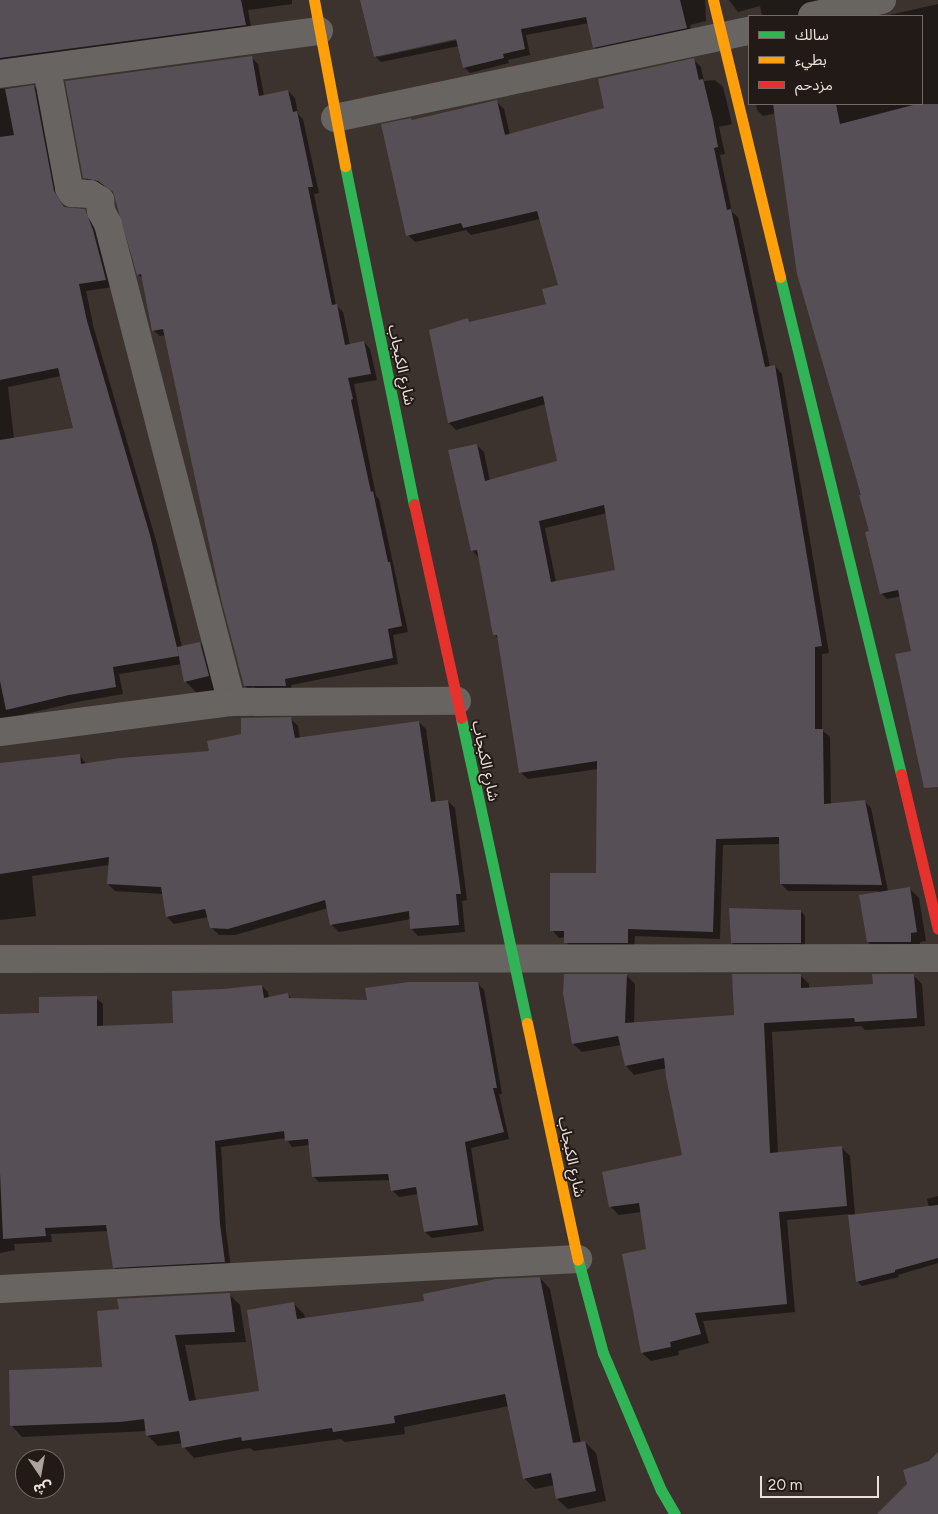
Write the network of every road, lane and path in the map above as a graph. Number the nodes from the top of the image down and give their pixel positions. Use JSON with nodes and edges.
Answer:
{"nodes":[{"id":1,"x":314,"y":0,"type":"edge"},
{"id":2,"x":713,"y":0,"type":"edge"},
{"id":3,"x":882,"y":0,"type":"edge"},
{"id":4,"x":816,"y":15,"type":"edge"},
{"id":5,"x":319,"y":31,"type":"junction"},
{"id":6,"x":748,"y":31,"type":"edge"},
{"id":7,"x":721,"y":37,"type":"junction"},
{"id":8,"x":47,"y":70,"type":"junction"},
{"id":9,"x":0,"y":74,"type":"edge"},
{"id":10,"x":335,"y":118,"type":"junction"},
{"id":11,"x":457,"y":701,"type":"junction"},
{"id":12,"x":232,"y":702,"type":"junction"},
{"id":13,"x":0,"y":732,"type":"edge"},
{"id":14,"x":938,"y":929,"type":"edge"},
{"id":15,"x":938,"y":958,"type":"edge"},
{"id":16,"x":0,"y":959,"type":"edge"},
{"id":17,"x":514,"y":959,"type":"junction"},
{"id":18,"x":578,"y":1259,"type":"junction"},
{"id":19,"x":0,"y":1289,"type":"edge"},
{"id":20,"x":675,"y":1514,"type":"edge"}],
"edges":[{"from":1,"to":5,"type":"main road","name":"شارع الكبجاب"},
{"from":2,"to":7,"type":"main road"},
{"from":3,"to":4,"type":"street"},
{"from":5,"to":8,"type":"street"},
{"from":5,"to":10,"type":"main road","name":"شارع الكبجاب"},
{"from":6,"to":7,"type":"street"},
{"from":7,"to":10,"type":"street"},
{"from":7,"to":14,"type":"main road"},
{"from":8,"to":9,"type":"street"},
{"from":8,"to":12,"type":"street"},
{"from":10,"to":11,"type":"main road","name":"شارع الكبجاب"},
{"from":11,"to":12,"type":"street"},
{"from":11,"to":17,"type":"main road","name":"شارع الكبجاب"},
{"from":12,"to":13,"type":"street"},
{"from":15,"to":17,"type":"street"},
{"from":16,"to":17,"type":"street"},
{"from":17,"to":18,"type":"main road","name":"شارع الكبجاب"},
{"from":18,"to":19,"type":"street"},
{"from":18,"to":20,"type":"main road","name":"شارع الكبجاب"}]}
